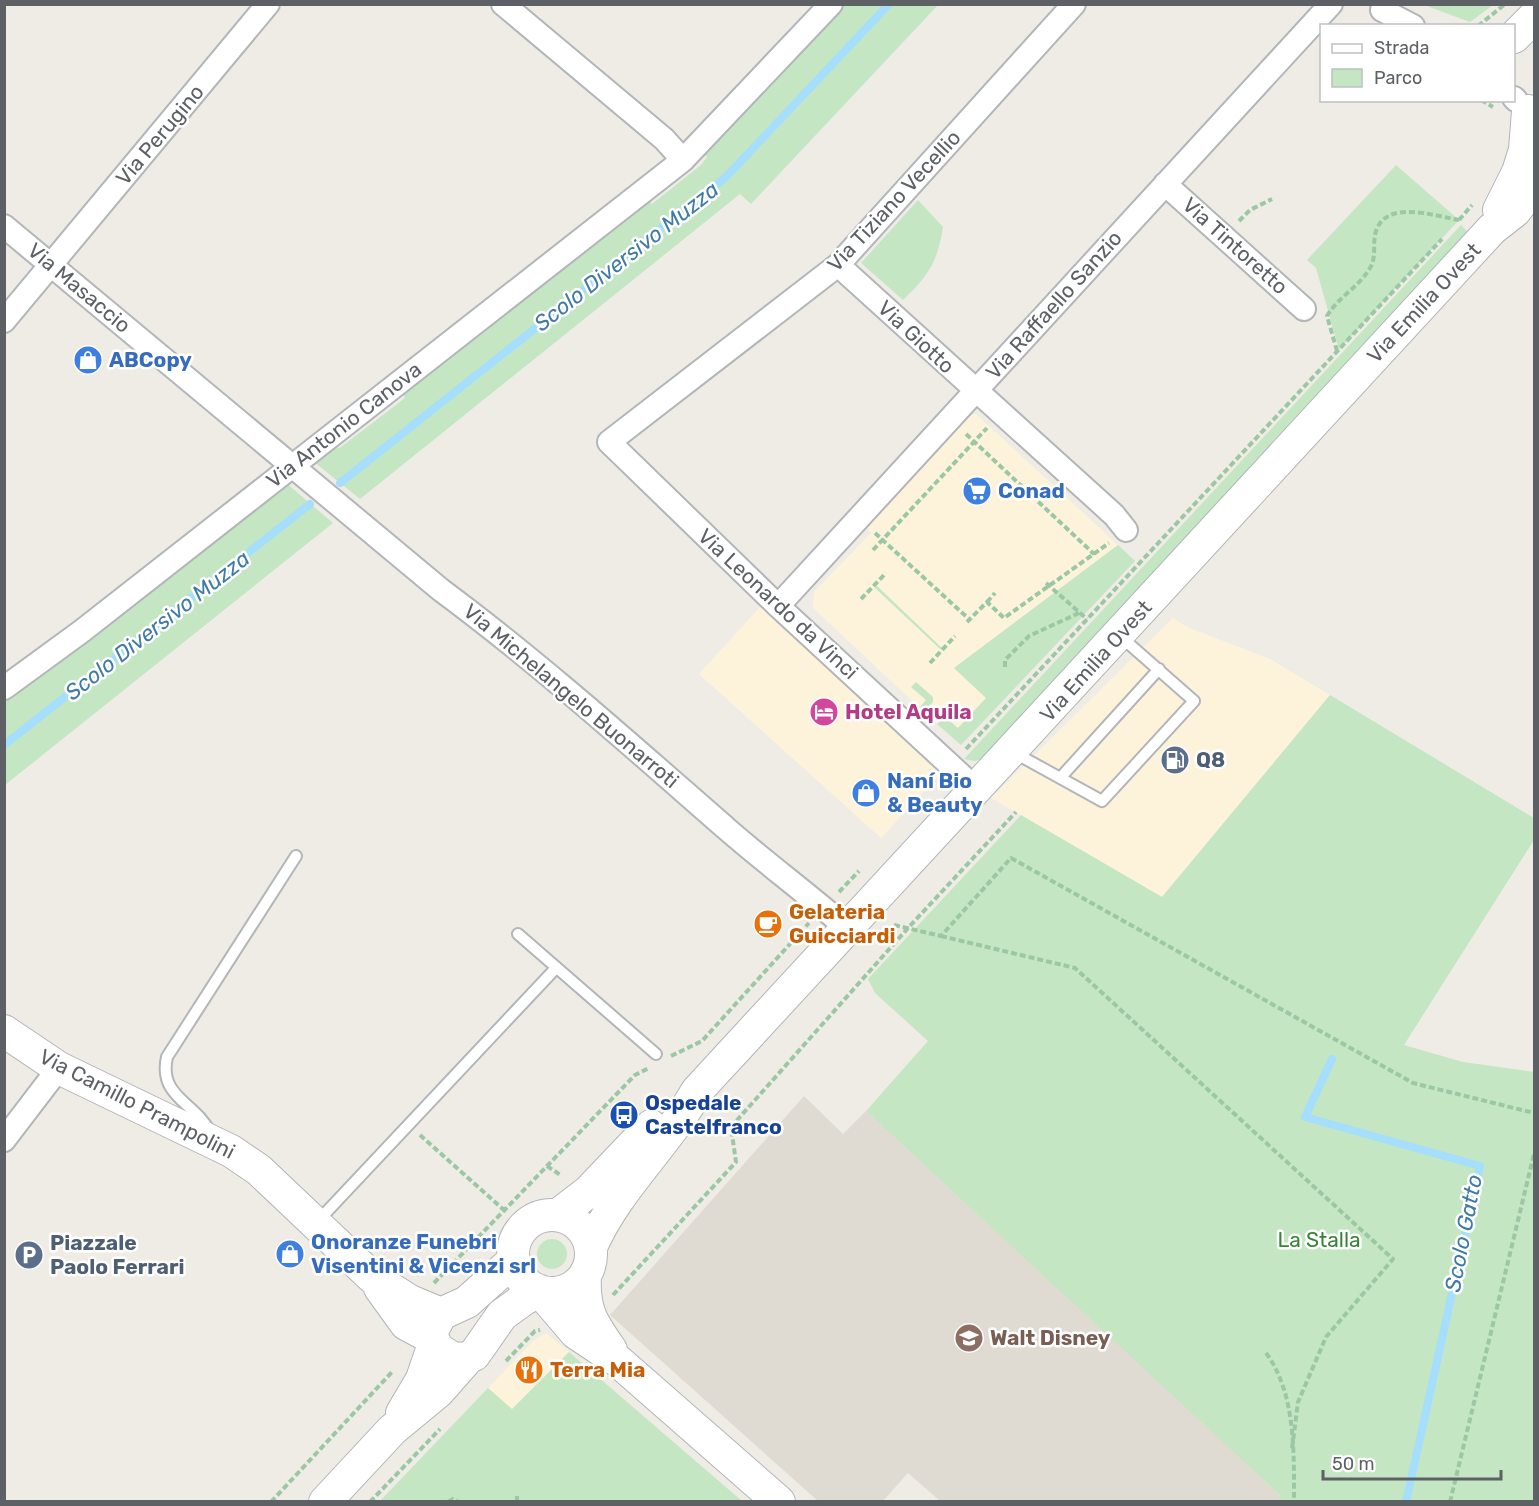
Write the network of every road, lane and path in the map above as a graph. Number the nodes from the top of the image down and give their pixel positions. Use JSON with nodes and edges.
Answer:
{"nodes":[{"id":1,"x":268,"y":4,"type":"edge"},
{"id":2,"x":503,"y":4,"type":"edge"},
{"id":3,"x":831,"y":4,"type":"edge"},
{"id":4,"x":1074,"y":4,"type":"edge"},
{"id":5,"x":1331,"y":4,"type":"edge"},
{"id":6,"x":1505,"y":4,"type":"edge"},
{"id":7,"x":1384,"y":13,"type":"edge"},
{"id":8,"x":1534,"y":17,"type":"edge"},
{"id":9,"x":1409,"y":24,"type":"edge"},
{"id":10,"x":1480,"y":24,"type":"edge"},
{"id":11,"x":1515,"y":36,"type":"edge"},
{"id":12,"x":1485,"y":102,"type":"edge"},
{"id":13,"x":1517,"y":106,"type":"edge"},
{"id":14,"x":683,"y":160,"type":"junction"},
{"id":15,"x":1165,"y":184,"type":"junction"},
{"id":16,"x":1534,"y":186,"type":"edge"},
{"id":17,"x":1272,"y":199,"type":"dead end"},
{"id":18,"x":1474,"y":204,"type":"dead end"},
{"id":19,"x":1259,"y":206,"type":"dead end"},
{"id":20,"x":1459,"y":220,"type":"junction"},
{"id":21,"x":4,"y":226,"type":"edge"},
{"id":22,"x":1451,"y":229,"type":"dead end"},
{"id":23,"x":1492,"y":229,"type":"junction"},
{"id":24,"x":1443,"y":238,"type":"dead end"},
{"id":25,"x":51,"y":265,"type":"junction"},
{"id":26,"x":838,"y":265,"type":"junction"},
{"id":27,"x":1304,"y":309,"type":"dead end"},
{"id":28,"x":4,"y":321,"type":"edge"},
{"id":29,"x":1337,"y":351,"type":"junction"},
{"id":30,"x":976,"y":390,"type":"junction"},
{"id":31,"x":1001,"y":411,"type":"junction"},
{"id":32,"x":950,"y":420,"type":"junction"},
{"id":33,"x":609,"y":441,"type":"joint"},
{"id":34,"x":974,"y":441,"type":"junction"},
{"id":35,"x":293,"y":465,"type":"junction"},
{"id":36,"x":859,"y":518,"type":"junction"},
{"id":37,"x":1126,"y":530,"type":"joint"},
{"id":38,"x":883,"y":539,"type":"junction"},
{"id":39,"x":873,"y":550,"type":"dead end"},
{"id":40,"x":1094,"y":554,"type":"junction"},
{"id":41,"x":886,"y":573,"type":"dead end"},
{"id":42,"x":1048,"y":585,"type":"junction"},
{"id":43,"x":995,"y":592,"type":"dead end"},
{"id":44,"x":861,"y":599,"type":"dead end"},
{"id":45,"x":987,"y":602,"type":"junction"},
{"id":46,"x":778,"y":606,"type":"junction"},
{"id":47,"x":1079,"y":613,"type":"junction"},
{"id":48,"x":1087,"y":619,"type":"junction"},
{"id":49,"x":1119,"y":635,"type":"junction"},
{"id":50,"x":955,"y":636,"type":"dead end"},
{"id":51,"x":930,"y":663,"type":"dead end"},
{"id":52,"x":1005,"y":667,"type":"dead end"},
{"id":53,"x":1159,"y":669,"type":"junction"},
{"id":54,"x":4,"y":688,"type":"edge"},
{"id":55,"x":964,"y":751,"type":"dead end"},
{"id":56,"x":1013,"y":752,"type":"junction"},
{"id":57,"x":1061,"y":777,"type":"junction"},
{"id":58,"x":976,"y":789,"type":"junction"},
{"id":59,"x":1017,"y":812,"type":"dead end"},
{"id":60,"x":296,"y":856,"type":"dead end"},
{"id":61,"x":894,"y":925,"type":"dead end"},
{"id":62,"x":908,"y":928,"type":"junction"},
{"id":63,"x":848,"y":929,"type":"junction"},
{"id":64,"x":518,"y":934,"type":"dead end"},
{"id":65,"x":941,"y":936,"type":"junction"},
{"id":66,"x":556,"y":968,"type":"junction"},
{"id":67,"x":4,"y":1031,"type":"edge"},
{"id":68,"x":702,"y":1041,"type":"dead end"},
{"id":69,"x":658,"y":1060,"type":"junction"},
{"id":70,"x":59,"y":1068,"type":"junction"},
{"id":71,"x":697,"y":1091,"type":"junction"},
{"id":72,"x":1534,"y":1113,"type":"edge"},
{"id":73,"x":409,"y":1125,"type":"junction"},
{"id":74,"x":4,"y":1140,"type":"edge"},
{"id":75,"x":214,"y":1141,"type":"junction"},
{"id":76,"x":1534,"y":1154,"type":"edge"},
{"id":77,"x":504,"y":1210,"type":"junction"},
{"id":78,"x":558,"y":1215,"type":"junction"},
{"id":79,"x":315,"y":1224,"type":"junction"},
{"id":80,"x":514,"y":1260,"type":"junction"},
{"id":81,"x":588,"y":1261,"type":"junction"},
{"id":82,"x":540,"y":1291,"type":"junction"},
{"id":83,"x":435,"y":1320,"type":"junction"},
{"id":84,"x":590,"y":1320,"type":"junction"},
{"id":85,"x":1266,"y":1353,"type":"dead end"},
{"id":86,"x":468,"y":1358,"type":"junction"},
{"id":87,"x":618,"y":1361,"type":"junction"},
{"id":88,"x":394,"y":1370,"type":"dead end"},
{"id":89,"x":443,"y":1426,"type":"dead end"},
{"id":90,"x":392,"y":1430,"type":"junction"},
{"id":91,"x":1292,"y":1449,"type":"junction"},
{"id":92,"x":517,"y":1494,"type":"dead end"},
{"id":93,"x":272,"y":1502,"type":"edge"},
{"id":94,"x":325,"y":1502,"type":"edge"},
{"id":95,"x":370,"y":1502,"type":"edge"},
{"id":96,"x":448,"y":1502,"type":"edge"},
{"id":97,"x":459,"y":1502,"type":"edge"},
{"id":98,"x":517,"y":1502,"type":"edge"},
{"id":99,"x":779,"y":1502,"type":"edge"},
{"id":100,"x":1294,"y":1502,"type":"edge"},
{"id":101,"x":1450,"y":1502,"type":"edge"}],
"edges":[{"from":1,"to":25,"type":"street","name":"Via Perugino"},
{"from":2,"to":14,"type":"street"},
{"from":3,"to":14,"type":"street","name":"Via Antonio Canova"},
{"from":4,"to":26,"type":"street","name":"Via Tiziano Vecellio"},
{"from":5,"to":15,"type":"street","name":"Via Raffaello Sanzio"},
{"from":6,"to":10,"type":"path"},
{"from":7,"to":9,"type":"street"},
{"from":8,"to":11,"type":"main road"},
{"from":12,"to":13,"type":"path"},
{"from":13,"to":23,"type":"main road","name":"Via Emilia Ovest"},
{"from":14,"to":35,"type":"street","name":"Via Antonio Canova"},
{"from":15,"to":27,"type":"street","name":"Via Tintoretto"},
{"from":15,"to":30,"type":"street","name":"Via Raffaello Sanzio"},
{"from":16,"to":23,"type":"main road","name":"Via Emilia Ovest"},
{"from":17,"to":19,"type":"path"},
{"from":18,"to":20,"type":"path"},
{"from":20,"to":22,"type":"path"},
{"from":20,"to":29,"type":"path"},
{"from":21,"to":25,"type":"street","name":"Via Masaccio"},
{"from":23,"to":49,"type":"main road","name":"Via Emilia Ovest"},
{"from":24,"to":29,"type":"path"},
{"from":25,"to":28,"type":"street","name":"Via Perugino"},
{"from":25,"to":35,"type":"street","name":"Via Masaccio"},
{"from":26,"to":30,"type":"street","name":"Via Giotto"},
{"from":26,"to":33,"type":"street","name":"Via Tiziano Vecellio"},
{"from":29,"to":48,"type":"path"},
{"from":30,"to":31,"type":"street","name":"Via Giotto"},
{"from":30,"to":32,"type":"street","name":"Via Raffaello Sanzio"},
{"from":31,"to":34,"type":"path"},
{"from":31,"to":37,"type":"street","name":"Via Giotto"},
{"from":32,"to":34,"type":"path"},
{"from":32,"to":36,"type":"street","name":"Via Raffaello Sanzio"},
{"from":33,"to":46,"type":"street","name":"Via Leonardo da Vinci"},
{"from":34,"to":38,"type":"path"},
{"from":34,"to":40,"type":"path"},
{"from":35,"to":54,"type":"street","name":"Via Antonio Canova"},
{"from":35,"to":63,"type":"street","name":"Via Michelangelo Buonarroti"},
{"from":36,"to":38,"type":"path"},
{"from":36,"to":46,"type":"street","name":"Via Raffaello Sanzio"},
{"from":37,"to":40,"type":"path"},
{"from":38,"to":39,"type":"path"},
{"from":38,"to":45,"type":"path"},
{"from":40,"to":42,"type":"path"},
{"from":41,"to":44,"type":"path"},
{"from":42,"to":45,"type":"path"},
{"from":42,"to":47,"type":"path"},
{"from":43,"to":45,"type":"path"},
{"from":46,"to":58,"type":"street","name":"Via Leonardo da Vinci"},
{"from":47,"to":48,"type":"path"},
{"from":47,"to":52,"type":"path"},
{"from":48,"to":55,"type":"path"},
{"from":49,"to":53,"type":"lane"},
{"from":49,"to":56,"type":"main road","name":"Via Emilia Ovest"},
{"from":50,"to":51,"type":"path"},
{"from":53,"to":57,"type":"lane"},
{"from":53,"to":57,"type":"lane"},
{"from":56,"to":57,"type":"lane"},
{"from":56,"to":58,"type":"main road","name":"Via Emilia Ovest"},
{"from":58,"to":63,"type":"main road","name":"Via Emilia Ovest"},
{"from":59,"to":62,"type":"path"},
{"from":60,"to":75,"type":"lane"},
{"from":61,"to":62,"type":"path"},
{"from":62,"to":65,"type":"path"},
{"from":62,"to":84,"type":"path"},
{"from":63,"to":71,"type":"main road","name":"Via Emilia Ovest"},
{"from":64,"to":66,"type":"lane"},
{"from":65,"to":72,"type":"path"},
{"from":65,"to":91,"type":"path"},
{"from":66,"to":69,"type":"lane"},
{"from":66,"to":73,"type":"lane"},
{"from":67,"to":70,"type":"main road","name":"Via Camillo Prampolini"},
{"from":68,"to":69,"type":"path"},
{"from":69,"to":77,"type":"path"},
{"from":70,"to":74,"type":"street"},
{"from":70,"to":75,"type":"main road","name":"Via Camillo Prampolini"},
{"from":71,"to":78,"type":"main road","name":"Via Emilia Ovest"},
{"from":71,"to":81,"type":"main road","name":"Via Emilia Ovest"},
{"from":73,"to":77,"type":"path"},
{"from":73,"to":79,"type":"lane"},
{"from":75,"to":79,"type":"main road","name":"Via Camillo Prampolini"},
{"from":76,"to":101,"type":"path"},
{"from":77,"to":83,"type":"path"},
{"from":78,"to":80,"type":"main road","name":"Via Emilia Ovest"},
{"from":78,"to":81,"type":"main road"},
{"from":79,"to":83,"type":"main road","name":"Via Camillo Prampolini"},
{"from":80,"to":82,"type":"main road"},
{"from":80,"to":83,"type":"main road"},
{"from":81,"to":82,"type":"main road","name":"Via Emilia Ovest"},
{"from":81,"to":84,"type":"main road"},
{"from":82,"to":86,"type":"main road","name":"Via Emilia Ovest"},
{"from":82,"to":87,"type":"main road"},
{"from":83,"to":86,"type":"main road"},
{"from":83,"to":90,"type":"main road"},
{"from":84,"to":87,"type":"main road"},
{"from":85,"to":91,"type":"path"},
{"from":86,"to":90,"type":"main road","name":"Via Emilia Ovest"},
{"from":87,"to":99,"type":"main road"},
{"from":88,"to":93,"type":"path"},
{"from":89,"to":95,"type":"path"},
{"from":90,"to":94,"type":"main road"},
{"from":91,"to":100,"type":"path"},
{"from":92,"to":98,"type":"path"},
{"from":96,"to":97,"type":"path"}]}
